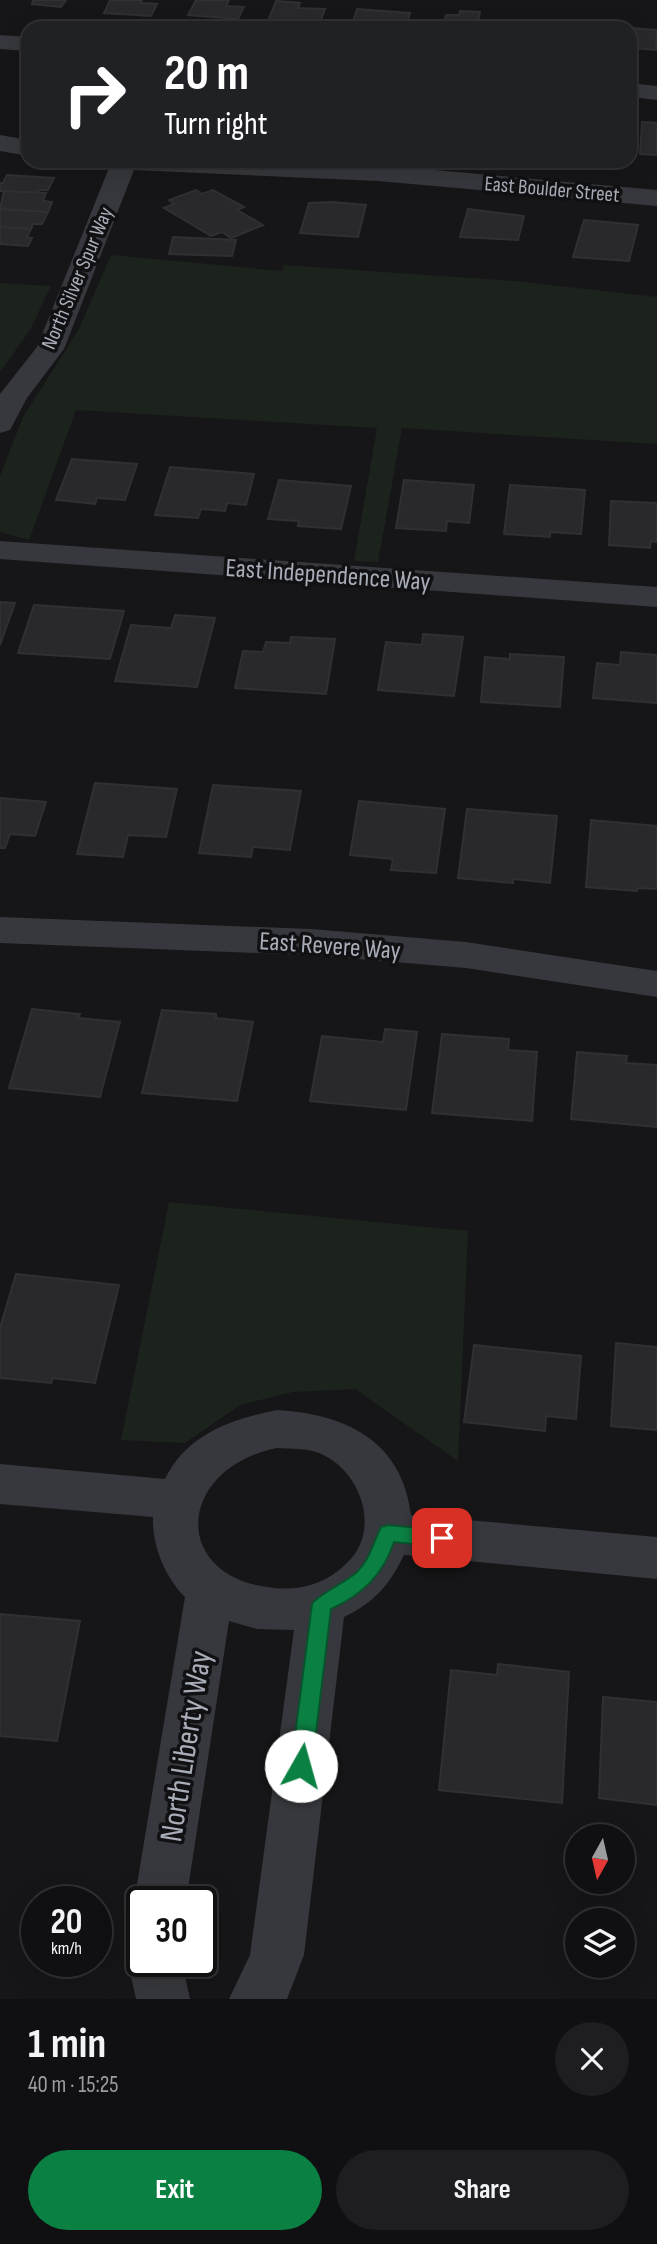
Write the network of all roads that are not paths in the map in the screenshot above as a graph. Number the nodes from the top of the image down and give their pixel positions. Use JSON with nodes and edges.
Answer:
{"nodes":[{"id":1,"x":0,"y":42,"type":"edge"},
{"id":2,"x":21,"y":44,"type":"edge"},
{"id":3,"x":637,"y":91,"type":"edge"},
{"id":4,"x":657,"y":93,"type":"edge"},
{"id":5,"x":0,"y":143,"type":"edge"},
{"id":6,"x":21,"y":147,"type":"edge"},
{"id":7,"x":116,"y":168,"type":"edge"},
{"id":8,"x":260,"y":168,"type":"edge"},
{"id":9,"x":657,"y":198,"type":"edge"},
{"id":10,"x":0,"y":424,"type":"edge"},
{"id":11,"x":0,"y":550,"type":"edge"},
{"id":12,"x":657,"y":597,"type":"edge"},
{"id":13,"x":0,"y":930,"type":"edge"},
{"id":14,"x":657,"y":984,"type":"edge"},
{"id":15,"x":0,"y":1484,"type":"edge"},
{"id":16,"x":178,"y":1500,"type":"junction"},
{"id":17,"x":388,"y":1533,"type":"junction"},
{"id":18,"x":657,"y":1558,"type":"edge"},
{"id":19,"x":210,"y":1589,"type":"junction"},
{"id":20,"x":322,"y":1604,"type":"junction"},
{"id":21,"x":163,"y":1886,"type":"edge"},
{"id":22,"x":157,"y":1977,"type":"edge"},
{"id":23,"x":163,"y":1999,"type":"edge"},
{"id":24,"x":256,"y":1999,"type":"edge"}],
"edges":[{"from":1,"to":2,"type":"street"},
{"from":3,"to":4,"type":"street"},
{"from":5,"to":6,"type":"street"},
{"from":7,"to":10,"type":"street","name":"North Silver Spur Way"},
{"from":8,"to":9,"type":"street","name":"East Boulder Street"},
{"from":11,"to":12,"type":"street","name":"East Independence Way"},
{"from":13,"to":14,"type":"street","name":"East Revere Way"},
{"from":15,"to":16,"type":"street"},
{"from":16,"to":17,"type":"street"},
{"from":16,"to":19,"type":"street"},
{"from":17,"to":18,"type":"street"},
{"from":17,"to":20,"type":"street"},
{"from":19,"to":20,"type":"street"},
{"from":19,"to":21,"type":"street","name":"North Liberty Way"},
{"from":20,"to":24,"type":"street"},
{"from":22,"to":23,"type":"street"}]}
